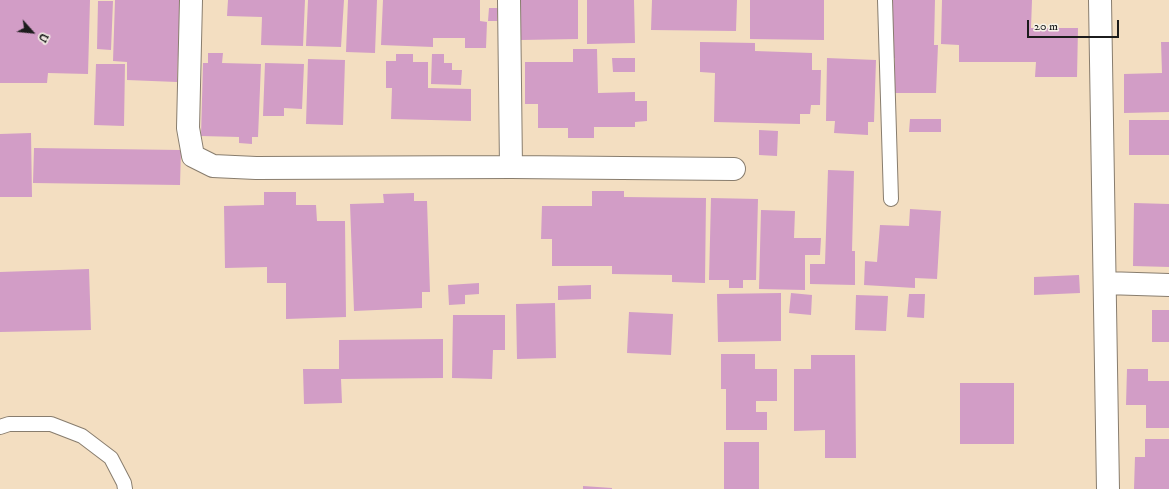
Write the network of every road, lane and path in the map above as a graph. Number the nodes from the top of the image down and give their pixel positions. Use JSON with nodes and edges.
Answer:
{"nodes":[{"id":1,"x":191,"y":0,"type":"edge"},
{"id":2,"x":509,"y":0,"type":"edge"},
{"id":3,"x":885,"y":0,"type":"edge"},
{"id":4,"x":1100,"y":0,"type":"edge"},
{"id":5,"x":511,"y":167,"type":"junction"},
{"id":6,"x":734,"y":169,"type":"dead end"},
{"id":7,"x":891,"y":199,"type":"dead end"},
{"id":8,"x":1105,"y":283,"type":"junction"},
{"id":9,"x":1169,"y":285,"type":"edge"},
{"id":10,"x":0,"y":427,"type":"edge"},
{"id":11,"x":125,"y":489,"type":"edge"},
{"id":12,"x":1108,"y":489,"type":"edge"}],
"edges":[{"from":1,"to":5,"type":"street"},
{"from":2,"to":5,"type":"street"},
{"from":3,"to":7,"type":"lane"},
{"from":4,"to":8,"type":"street"},
{"from":5,"to":6,"type":"street"},
{"from":8,"to":9,"type":"street"},
{"from":8,"to":12,"type":"street"},
{"from":10,"to":11,"type":"lane"}]}
